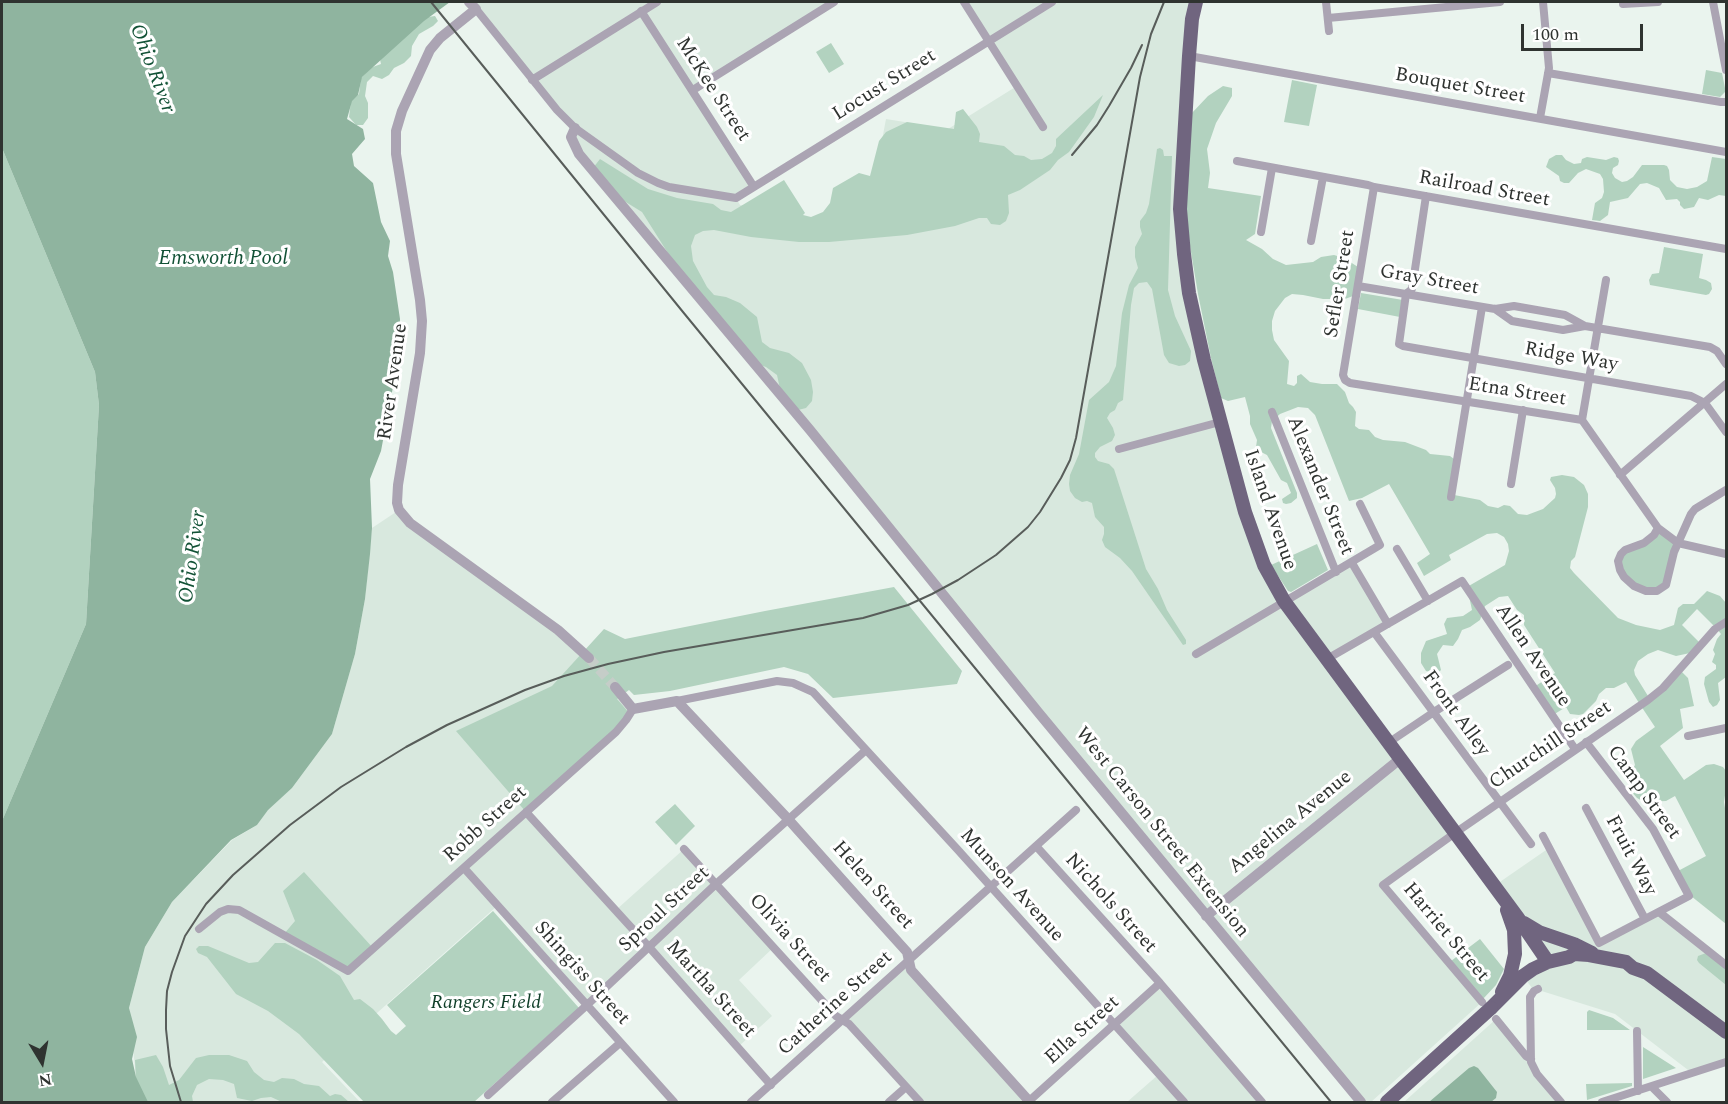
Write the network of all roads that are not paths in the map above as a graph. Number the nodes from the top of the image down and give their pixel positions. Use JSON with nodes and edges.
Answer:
{"nodes":[{"id":1,"x":657,"y":2,"type":"edge"},
{"id":2,"x":834,"y":2,"type":"edge"},
{"id":3,"x":964,"y":2,"type":"edge"},
{"id":4,"x":1052,"y":2,"type":"edge"},
{"id":5,"x":1196,"y":2,"type":"edge"},
{"id":6,"x":1326,"y":2,"type":"edge"},
{"id":7,"x":1500,"y":2,"type":"edge"},
{"id":8,"x":1543,"y":2,"type":"edge"},
{"id":9,"x":1658,"y":2,"type":"edge"},
{"id":10,"x":1713,"y":2,"type":"edge"},
{"id":11,"x":1623,"y":4,"type":"dead end"},
{"id":12,"x":473,"y":5,"type":"edge"},
{"id":13,"x":641,"y":11,"type":"junction"},
{"id":14,"x":1328,"y":18,"type":"junction"},
{"id":15,"x":1329,"y":32,"type":"dead end"},
{"id":16,"x":989,"y":41,"type":"junction"},
{"id":17,"x":1188,"y":56,"type":"junction"},
{"id":18,"x":1726,"y":70,"type":"edge"},
{"id":19,"x":1548,"y":73,"type":"junction"},
{"id":20,"x":532,"y":80,"type":"junction"},
{"id":21,"x":693,"y":90,"type":"junction"},
{"id":22,"x":1726,"y":102,"type":"edge"},
{"id":23,"x":1540,"y":118,"type":"junction"},
{"id":24,"x":1043,"y":127,"type":"dead end"},
{"id":25,"x":575,"y":128,"type":"junction"},
{"id":26,"x":1726,"y":152,"type":"edge"},
{"id":27,"x":1237,"y":161,"type":"dead end"},
{"id":28,"x":1272,"y":168,"type":"junction"},
{"id":29,"x":1323,"y":177,"type":"junction"},
{"id":30,"x":754,"y":187,"type":"junction"},
{"id":31,"x":1374,"y":187,"type":"junction"},
{"id":32,"x":1426,"y":196,"type":"junction"},
{"id":33,"x":1261,"y":232,"type":"dead end"},
{"id":34,"x":1311,"y":241,"type":"dead end"},
{"id":35,"x":1726,"y":249,"type":"edge"},
{"id":36,"x":1606,"y":280,"type":"dead end"},
{"id":37,"x":1358,"y":286,"type":"junction"},
{"id":38,"x":1409,"y":292,"type":"junction"},
{"id":39,"x":1482,"y":307,"type":"junction"},
{"id":40,"x":1495,"y":309,"type":"junction"},
{"id":41,"x":1585,"y":326,"type":"junction"},
{"id":42,"x":1598,"y":328,"type":"junction"},
{"id":43,"x":1474,"y":358,"type":"junction"},
{"id":44,"x":1726,"y":364,"type":"edge"},
{"id":45,"x":1590,"y":378,"type":"junction"},
{"id":46,"x":1350,"y":383,"type":"joint"},
{"id":47,"x":1726,"y":384,"type":"edge"},
{"id":48,"x":1466,"y":401,"type":"junction"},
{"id":49,"x":1705,"y":403,"type":"junction"},
{"id":50,"x":1523,"y":410,"type":"junction"},
{"id":51,"x":1272,"y":412,"type":"dead end"},
{"id":52,"x":1582,"y":420,"type":"junction"},
{"id":53,"x":1220,"y":422,"type":"junction"},
{"id":54,"x":1726,"y":432,"type":"edge"},
{"id":55,"x":1119,"y":449,"type":"dead end"},
{"id":56,"x":1620,"y":475,"type":"junction"},
{"id":57,"x":1510,"y":484,"type":"dead end"},
{"id":58,"x":1726,"y":490,"type":"edge"},
{"id":59,"x":1451,"y":497,"type":"dead end"},
{"id":60,"x":1360,"y":504,"type":"dead end"},
{"id":61,"x":1658,"y":528,"type":"junction"},
{"id":62,"x":1678,"y":543,"type":"junction"},
{"id":63,"x":1397,"y":549,"type":"dead end"},
{"id":64,"x":1726,"y":554,"type":"edge"},
{"id":65,"x":1352,"y":563,"type":"junction"},
{"id":66,"x":1336,"y":572,"type":"junction"},
{"id":67,"x":1284,"y":601,"type":"junction"},
{"id":68,"x":1428,"y":601,"type":"junction"},
{"id":69,"x":1726,"y":622,"type":"edge"},
{"id":70,"x":1388,"y":624,"type":"junction"},
{"id":71,"x":1374,"y":632,"type":"junction"},
{"id":72,"x":1196,"y":654,"type":"dead end"},
{"id":73,"x":589,"y":658,"type":"tunnel mouth"},
{"id":74,"x":1327,"y":659,"type":"junction"},
{"id":75,"x":1508,"y":665,"type":"dead end"},
{"id":76,"x":615,"y":687,"type":"tunnel mouth"},
{"id":77,"x":677,"y":701,"type":"junction"},
{"id":78,"x":633,"y":709,"type":"junction"},
{"id":79,"x":1434,"y":712,"type":"junction"},
{"id":80,"x":1726,"y":728,"type":"edge"},
{"id":81,"x":1688,"y":736,"type":"dead end"},
{"id":82,"x":1586,"y":742,"type":"junction"},
{"id":83,"x":1388,"y":743,"type":"junction"},
{"id":84,"x":1575,"y":749,"type":"junction"},
{"id":85,"x":866,"y":750,"type":"junction"},
{"id":86,"x":1400,"y":759,"type":"junction"},
{"id":87,"x":1499,"y":802,"type":"junction"},
{"id":88,"x":1586,"y":808,"type":"dead end"},
{"id":89,"x":1076,"y":810,"type":"dead end"},
{"id":90,"x":526,"y":812,"type":"junction"},
{"id":91,"x":788,"y":819,"type":"junction"},
{"id":92,"x":1455,"y":833,"type":"junction"},
{"id":93,"x":1543,"y":836,"type":"dead end"},
{"id":94,"x":1531,"y":844,"type":"dead end"},
{"id":95,"x":1036,"y":846,"type":"junction"},
{"id":96,"x":684,"y":849,"type":"dead end"},
{"id":97,"x":464,"y":868,"type":"junction"},
{"id":98,"x":716,"y":884,"type":"junction"},
{"id":99,"x":1383,"y":885,"type":"joint"},
{"id":100,"x":990,"y":887,"type":"junction"},
{"id":101,"x":1504,"y":899,"type":"junction"},
{"id":102,"x":1659,"y":912,"type":"junction"},
{"id":103,"x":1206,"y":916,"type":"junction"},
{"id":104,"x":1518,"y":918,"type":"junction"},
{"id":105,"x":1645,"y":919,"type":"junction"},
{"id":106,"x":199,"y":929,"type":"dead end"},
{"id":107,"x":649,"y":947,"type":"junction"},
{"id":108,"x":1599,"y":949,"type":"junction"},
{"id":109,"x":1569,"y":957,"type":"junction"},
{"id":110,"x":909,"y":961,"type":"junction"},
{"id":111,"x":1548,"y":962,"type":"junction"},
{"id":112,"x":1726,"y":964,"type":"edge"},
{"id":113,"x":1633,"y":968,"type":"junction"},
{"id":114,"x":1160,"y":984,"type":"junction"},
{"id":115,"x":1538,"y":989,"type":"dead end"},
{"id":116,"x":587,"y":1005,"type":"junction"},
{"id":117,"x":1491,"y":1009,"type":"junction"},
{"id":118,"x":843,"y":1020,"type":"junction"},
{"id":119,"x":1114,"y":1025,"type":"junction"},
{"id":120,"x":1637,"y":1031,"type":"dead end"},
{"id":121,"x":1726,"y":1032,"type":"edge"},
{"id":122,"x":620,"y":1042,"type":"junction"},
{"id":123,"x":1531,"y":1059,"type":"junction"},
{"id":124,"x":1726,"y":1062,"type":"edge"},
{"id":125,"x":771,"y":1085,"type":"junction"},
{"id":126,"x":906,"y":1087,"type":"junction"},
{"id":127,"x":1652,"y":1087,"type":"junction"},
{"id":128,"x":1638,"y":1091,"type":"junction"},
{"id":129,"x":488,"y":1095,"type":"dead end"},
{"id":130,"x":552,"y":1102,"type":"edge"},
{"id":131,"x":674,"y":1102,"type":"edge"},
{"id":132,"x":751,"y":1102,"type":"edge"},
{"id":133,"x":889,"y":1102,"type":"edge"},
{"id":134,"x":920,"y":1102,"type":"edge"},
{"id":135,"x":1029,"y":1102,"type":"edge"},
{"id":136,"x":1184,"y":1102,"type":"edge"},
{"id":137,"x":1262,"y":1102,"type":"edge"},
{"id":138,"x":1361,"y":1102,"type":"edge"},
{"id":139,"x":1387,"y":1102,"type":"edge"},
{"id":140,"x":1561,"y":1102,"type":"edge"},
{"id":141,"x":1602,"y":1102,"type":"edge"},
{"id":142,"x":1667,"y":1102,"type":"edge"}],
"edges":[{"from":1,"to":13,"type":"street"},
{"from":2,"to":21,"type":"street"},
{"from":3,"to":16,"type":"street"},
{"from":4,"to":16,"type":"street","name":"Locust Street"},
{"from":5,"to":17,"type":"main road","name":"Island Avenue"},
{"from":6,"to":14,"type":"street"},
{"from":7,"to":14,"type":"street"},
{"from":8,"to":19,"type":"street"},
{"from":9,"to":11,"type":"street"},
{"from":10,"to":18,"type":"street"},
{"from":12,"to":20,"type":"street"},
{"from":12,"to":73,"type":"street","name":"River Avenue"},
{"from":13,"to":20,"type":"street"},
{"from":13,"to":21,"type":"street","name":"McKee Street"},
{"from":14,"to":15,"type":"street"},
{"from":16,"to":24,"type":"street"},
{"from":16,"to":30,"type":"street","name":"Locust Street"},
{"from":17,"to":23,"type":"street","name":"Bouquet Street"},
{"from":17,"to":53,"type":"main road","name":"Island Avenue"},
{"from":19,"to":22,"type":"street"},
{"from":19,"to":23,"type":"street"},
{"from":20,"to":25,"type":"street"},
{"from":21,"to":30,"type":"street","name":"McKee Street"},
{"from":23,"to":26,"type":"street","name":"Bouquet Street"},
{"from":25,"to":30,"type":"street","name":"Locust Street"},
{"from":25,"to":103,"type":"street","name":"West Carson Street Extension"},
{"from":27,"to":28,"type":"street","name":"Railroad Street"},
{"from":28,"to":29,"type":"street","name":"Railroad Street"},
{"from":28,"to":33,"type":"street"},
{"from":29,"to":31,"type":"street","name":"Railroad Street"},
{"from":29,"to":34,"type":"street"},
{"from":31,"to":32,"type":"street","name":"Railroad Street"},
{"from":31,"to":37,"type":"street","name":"Sefler Street"},
{"from":32,"to":35,"type":"street","name":"Railroad Street"},
{"from":32,"to":38,"type":"street"},
{"from":36,"to":42,"type":"street"},
{"from":37,"to":38,"type":"street","name":"Gray Street"},
{"from":37,"to":46,"type":"street","name":"Sefler Street"},
{"from":38,"to":39,"type":"street","name":"Gray Street"},
{"from":38,"to":43,"type":"street","name":"Ridge Way"},
{"from":39,"to":40,"type":"street","name":"Gray Street"},
{"from":39,"to":43,"type":"street"},
{"from":40,"to":41,"type":"street","name":"Gray Street"},
{"from":40,"to":41,"type":"street","name":"Gray Street"},
{"from":41,"to":42,"type":"street","name":"Gray Street"},
{"from":42,"to":44,"type":"street","name":"Gray Street"},
{"from":42,"to":45,"type":"street"},
{"from":43,"to":45,"type":"street","name":"Ridge Way"},
{"from":43,"to":48,"type":"street"},
{"from":45,"to":49,"type":"street","name":"Ridge Way"},
{"from":45,"to":52,"type":"street"},
{"from":46,"to":48,"type":"street","name":"Etna Street"},
{"from":47,"to":49,"type":"street"},
{"from":48,"to":50,"type":"street","name":"Etna Street"},
{"from":48,"to":59,"type":"street"},
{"from":49,"to":54,"type":"street"},
{"from":49,"to":56,"type":"street"},
{"from":50,"to":52,"type":"street","name":"Etna Street"},
{"from":50,"to":57,"type":"street"},
{"from":51,"to":66,"type":"street","name":"Alexander Street"},
{"from":52,"to":56,"type":"street","name":"Etna Street"},
{"from":53,"to":55,"type":"street"},
{"from":53,"to":67,"type":"main road","name":"Island Avenue"},
{"from":56,"to":61,"type":"street","name":"Etna Street"},
{"from":58,"to":62,"type":"street"},
{"from":60,"to":65,"type":"street"},
{"from":61,"to":62,"type":"street","name":"Etna Street"},
{"from":61,"to":62,"type":"street"},
{"from":62,"to":64,"type":"street","name":"Etna Street"},
{"from":63,"to":68,"type":"street"},
{"from":65,"to":66,"type":"street"},
{"from":65,"to":70,"type":"street"},
{"from":66,"to":67,"type":"street"},
{"from":67,"to":72,"type":"street"},
{"from":67,"to":74,"type":"main road","name":"Island Avenue"},
{"from":68,"to":70,"type":"street"},
{"from":68,"to":84,"type":"street","name":"Allen Avenue"},
{"from":69,"to":82,"type":"street","name":"Churchill Street"},
{"from":70,"to":71,"type":"street"},
{"from":71,"to":74,"type":"street"},
{"from":71,"to":79,"type":"street","name":"Front Alley"},
{"from":74,"to":83,"type":"main road","name":"Island Avenue"},
{"from":75,"to":79,"type":"street"},
{"from":76,"to":78,"type":"street"},
{"from":77,"to":78,"type":"street"},
{"from":77,"to":85,"type":"street","name":"Munson Avenue"},
{"from":77,"to":91,"type":"street","name":"Helen Street"},
{"from":78,"to":90,"type":"street","name":"Robb Street"},
{"from":79,"to":83,"type":"street"},
{"from":79,"to":87,"type":"street","name":"Front Alley"},
{"from":80,"to":81,"type":"street"},
{"from":82,"to":84,"type":"street","name":"Churchill Street"},
{"from":82,"to":102,"type":"street","name":"Camp Street"},
{"from":83,"to":86,"type":"main road","name":"Island Avenue"},
{"from":84,"to":87,"type":"street","name":"Churchill Street"},
{"from":85,"to":91,"type":"street","name":"Sproul Street"},
{"from":85,"to":100,"type":"street","name":"Munson Avenue"},
{"from":86,"to":92,"type":"main road","name":"Island Avenue"},
{"from":86,"to":103,"type":"street","name":"Angelina Avenue"},
{"from":87,"to":92,"type":"street","name":"Churchill Street"},
{"from":87,"to":94,"type":"street","name":"Front Alley"},
{"from":88,"to":105,"type":"street","name":"Fruit Way"},
{"from":89,"to":95,"type":"street","name":"Catherine Street"},
{"from":90,"to":97,"type":"street","name":"Robb Street"},
{"from":90,"to":107,"type":"street","name":"Martha Street"},
{"from":91,"to":98,"type":"street","name":"Sproul Street"},
{"from":91,"to":110,"type":"street","name":"Helen Street"},
{"from":92,"to":99,"type":"street","name":"Churchill Street"},
{"from":92,"to":101,"type":"main road","name":"Island Avenue"},
{"from":93,"to":108,"type":"street"},
{"from":95,"to":100,"type":"street","name":"Catherine Street"},
{"from":95,"to":114,"type":"street","name":"Nichols Street"},
{"from":96,"to":98,"type":"street","name":"Olivia Street"},
{"from":97,"to":106,"type":"street","name":"Robb Street"},
{"from":97,"to":116,"type":"street","name":"Shingiss Street"},
{"from":98,"to":107,"type":"street","name":"Sproul Street"},
{"from":98,"to":118,"type":"street","name":"Olivia Street"},
{"from":99,"to":117,"type":"street","name":"Harriet Street"},
{"from":100,"to":110,"type":"street","name":"Catherine Street"},
{"from":100,"to":119,"type":"street","name":"Munson Avenue"},
{"from":101,"to":104,"type":"main road","name":"Island Avenue"},
{"from":101,"to":117,"type":"main road"},
{"from":102,"to":105,"type":"street"},
{"from":102,"to":112,"type":"street"},
{"from":103,"to":138,"type":"street","name":"West Carson Street Extension"},
{"from":104,"to":108,"type":"main road"},
{"from":104,"to":111,"type":"main road","name":"Island Avenue"},
{"from":105,"to":108,"type":"street"},
{"from":107,"to":116,"type":"street","name":"Sproul Street"},
{"from":107,"to":125,"type":"street","name":"Martha Street"},
{"from":108,"to":109,"type":"main road"},
{"from":108,"to":113,"type":"main road"},
{"from":109,"to":111,"type":"main road"},
{"from":109,"to":113,"type":"main road"},
{"from":110,"to":118,"type":"street","name":"Catherine Street"},
{"from":110,"to":135,"type":"street","name":"Helen Street"},
{"from":111,"to":117,"type":"main road"},
{"from":113,"to":121,"type":"main road"},
{"from":114,"to":119,"type":"street","name":"Ella Street"},
{"from":114,"to":137,"type":"street","name":"Nichols Street"},
{"from":115,"to":123,"type":"street"},
{"from":116,"to":122,"type":"street","name":"Shingiss Street"},
{"from":116,"to":129,"type":"street","name":"Sproul Street"},
{"from":117,"to":123,"type":"street","name":"Harriet Street"},
{"from":117,"to":139,"type":"main road","bridge":true},
{"from":118,"to":125,"type":"street","name":"Catherine Street"},
{"from":118,"to":126,"type":"street","name":"Olivia Street"},
{"from":119,"to":135,"type":"street","name":"Ella Street"},
{"from":119,"to":136,"type":"street","name":"Munson Avenue"},
{"from":120,"to":128,"type":"street"},
{"from":122,"to":130,"type":"street"},
{"from":122,"to":131,"type":"street","name":"Shingiss Street"},
{"from":123,"to":140,"type":"street","name":"Harriet Street"},
{"from":124,"to":127,"type":"street"},
{"from":125,"to":132,"type":"street","name":"Catherine Street"},
{"from":126,"to":133,"type":"street"},
{"from":126,"to":134,"type":"street","name":"Olivia Street"},
{"from":127,"to":128,"type":"street"},
{"from":127,"to":142,"type":"street"},
{"from":128,"to":141,"type":"street"}]}
